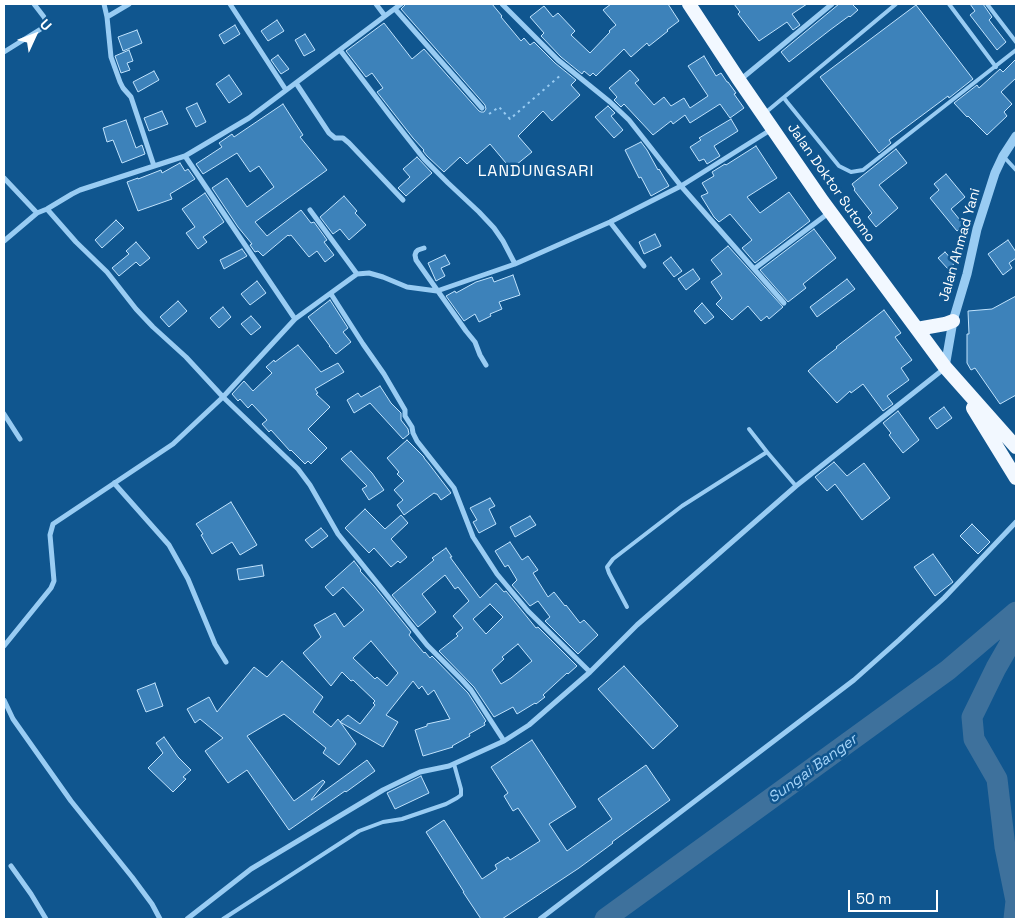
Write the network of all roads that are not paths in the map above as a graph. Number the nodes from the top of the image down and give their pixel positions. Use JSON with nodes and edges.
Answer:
{"nodes":[{"id":1,"x":34,"y":4,"type":"edge"},
{"id":2,"x":104,"y":4,"type":"edge"},
{"id":3,"x":129,"y":4,"type":"edge"},
{"id":4,"x":230,"y":4,"type":"edge"},
{"id":5,"x":376,"y":4,"type":"edge"},
{"id":6,"x":401,"y":4,"type":"edge"},
{"id":7,"x":502,"y":4,"type":"edge"},
{"id":8,"x":689,"y":4,"type":"edge"},
{"id":9,"x":832,"y":4,"type":"edge"},
{"id":10,"x":896,"y":4,"type":"edge"},
{"id":11,"x":949,"y":4,"type":"edge"},
{"id":12,"x":987,"y":4,"type":"edge"},
{"id":13,"x":395,"y":9,"type":"junction"},
{"id":14,"x":107,"y":16,"type":"junction"},
{"id":15,"x":385,"y":16,"type":"junction"},
{"id":16,"x":1016,"y":42,"type":"edge"},
{"id":17,"x":340,"y":50,"type":"junction"},
{"id":18,"x":1016,"y":50,"type":"edge"},
{"id":19,"x":4,"y":52,"type":"edge"},
{"id":20,"x":996,"y":66,"type":"junction"},
{"id":21,"x":740,"y":80,"type":"junction"},
{"id":22,"x":296,"y":82,"type":"junction"},
{"id":23,"x":286,"y":90,"type":"junction"},
{"id":24,"x":784,"y":98,"type":"junction"},
{"id":25,"x":482,"y":108,"type":"road end"},
{"id":26,"x":764,"y":114,"type":"junction"},
{"id":27,"x":772,"y":128,"type":"junction"},
{"id":28,"x":1016,"y":136,"type":"edge"},
{"id":29,"x":185,"y":156,"type":"junction"},
{"id":30,"x":1003,"y":156,"type":"junction"},
{"id":31,"x":154,"y":166,"type":"junction"},
{"id":32,"x":1016,"y":170,"type":"edge"},
{"id":33,"x":4,"y":178,"type":"edge"},
{"id":34,"x":681,"y":186,"type":"junction"},
{"id":35,"x":403,"y":200,"type":"dead end"},
{"id":36,"x":46,"y":209,"type":"junction"},
{"id":37,"x":310,"y":210,"type":"dead end"},
{"id":38,"x":831,"y":212,"type":"junction"},
{"id":39,"x":37,"y":213,"type":"junction"},
{"id":40,"x":610,"y":222,"type":"junction"},
{"id":41,"x":4,"y":241,"type":"edge"},
{"id":42,"x":424,"y":248,"type":"dead end"},
{"id":43,"x":515,"y":264,"type":"junction"},
{"id":44,"x":644,"y":266,"type":"dead end"},
{"id":45,"x":754,"y":269,"type":"junction"},
{"id":46,"x":357,"y":274,"type":"junction"},
{"id":47,"x":437,"y":291,"type":"junction"},
{"id":48,"x":331,"y":294,"type":"junction"},
{"id":49,"x":784,"y":303,"type":"dead end"},
{"id":50,"x":295,"y":320,"type":"junction"},
{"id":51,"x":953,"y":321,"type":"junction"},
{"id":52,"x":917,"y":330,"type":"junction"},
{"id":53,"x":486,"y":365,"type":"dead end"},
{"id":54,"x":950,"y":372,"type":"junction"},
{"id":55,"x":223,"y":397,"type":"junction"},
{"id":56,"x":4,"y":414,"type":"edge"},
{"id":57,"x":749,"y":429,"type":"dead end"},
{"id":58,"x":20,"y":439,"type":"dead end"},
{"id":59,"x":1016,"y":447,"type":"edge"},
{"id":60,"x":767,"y":452,"type":"junction"},
{"id":61,"x":1016,"y":478,"type":"edge"},
{"id":62,"x":114,"y":483,"type":"junction"},
{"id":63,"x":796,"y":486,"type":"junction"},
{"id":64,"x":1016,"y":522,"type":"edge"},
{"id":65,"x":626,"y":607,"type":"dead end"},
{"id":66,"x":4,"y":646,"type":"edge"},
{"id":67,"x":226,"y":662,"type":"dead end"},
{"id":68,"x":590,"y":672,"type":"junction"},
{"id":69,"x":4,"y":700,"type":"edge"},
{"id":70,"x":504,"y":741,"type":"junction"},
{"id":71,"x":454,"y":764,"type":"junction"},
{"id":72,"x":10,"y":866,"type":"dead end"},
{"id":73,"x":46,"y":919,"type":"edge"},
{"id":74,"x":160,"y":919,"type":"edge"},
{"id":75,"x":187,"y":919,"type":"edge"},
{"id":76,"x":223,"y":919,"type":"edge"},
{"id":77,"x":540,"y":919,"type":"edge"}],
"edges":[{"from":1,"to":19,"type":"street"},
{"from":2,"to":14,"type":"street"},
{"from":3,"to":14,"type":"street"},
{"from":4,"to":23,"type":"street"},
{"from":5,"to":15,"type":"street"},
{"from":6,"to":13,"type":"street"},
{"from":7,"to":34,"type":"street"},
{"from":8,"to":21,"type":"highway","name":"Jalan Doktor Sutomo"},
{"from":9,"to":21,"type":"street"},
{"from":10,"to":24,"type":"lane"},
{"from":11,"to":20,"type":"lane"},
{"from":12,"to":16,"type":"lane"},
{"from":13,"to":15,"type":"street"},
{"from":13,"to":25,"type":"street"},
{"from":14,"to":31,"type":"street"},
{"from":15,"to":17,"type":"street"},
{"from":17,"to":22,"type":"street"},
{"from":17,"to":43,"type":"street"},
{"from":18,"to":20,"type":"lane"},
{"from":20,"to":24,"type":"lane"},
{"from":21,"to":26,"type":"highway","name":"Jalan Doktor Sutomo"},
{"from":22,"to":23,"type":"street"},
{"from":22,"to":35,"type":"street"},
{"from":23,"to":29,"type":"street"},
{"from":24,"to":26,"type":"lane"},
{"from":26,"to":27,"type":"highway","name":"Jalan Doktor Sutomo"},
{"from":27,"to":34,"type":"street"},
{"from":27,"to":38,"type":"highway","name":"Jalan Doktor Sutomo"},
{"from":28,"to":30,"type":"street","name":"Jalan Ahmad Yani"},
{"from":29,"to":31,"type":"street"},
{"from":29,"to":50,"type":"street"},
{"from":30,"to":32,"type":"lane"},
{"from":30,"to":51,"type":"street","name":"Jalan Ahmad Yani"},
{"from":31,"to":36,"type":"street"},
{"from":33,"to":39,"type":"street"},
{"from":34,"to":40,"type":"street"},
{"from":34,"to":45,"type":"street"},
{"from":36,"to":39,"type":"street"},
{"from":36,"to":55,"type":"street"},
{"from":37,"to":46,"type":"street"},
{"from":38,"to":45,"type":"street"},
{"from":38,"to":52,"type":"highway","name":"Jalan Doktor Sutomo"},
{"from":39,"to":41,"type":"street"},
{"from":40,"to":43,"type":"street"},
{"from":40,"to":44,"type":"street"},
{"from":42,"to":47,"type":"street"},
{"from":43,"to":47,"type":"street"},
{"from":45,"to":49,"type":"street"},
{"from":46,"to":47,"type":"street"},
{"from":46,"to":48,"type":"street"},
{"from":47,"to":53,"type":"street"},
{"from":48,"to":50,"type":"street"},
{"from":48,"to":68,"type":"street"},
{"from":50,"to":55,"type":"street"},
{"from":51,"to":52,"type":"highway"},
{"from":51,"to":54,"type":"street","name":"Jalan Ahmad Yani"},
{"from":52,"to":54,"type":"highway","name":"Jalan Doktor Sutomo"},
{"from":54,"to":59,"type":"highway","name":"Jalan Doktor Sutomo"},
{"from":54,"to":61,"type":"highway","name":"Jalan Doktor Sutomo"},
{"from":54,"to":63,"type":"street"},
{"from":55,"to":62,"type":"street"},
{"from":55,"to":70,"type":"street"},
{"from":56,"to":58,"type":"street"},
{"from":57,"to":60,"type":"lane"},
{"from":60,"to":63,"type":"lane"},
{"from":60,"to":65,"type":"lane"},
{"from":62,"to":66,"type":"street"},
{"from":62,"to":67,"type":"street"},
{"from":63,"to":68,"type":"street"},
{"from":64,"to":77,"type":"street"},
{"from":68,"to":70,"type":"street"},
{"from":69,"to":74,"type":"street"},
{"from":70,"to":71,"type":"street"},
{"from":71,"to":75,"type":"street"},
{"from":71,"to":76,"type":"lane"},
{"from":72,"to":73,"type":"street"}]}
